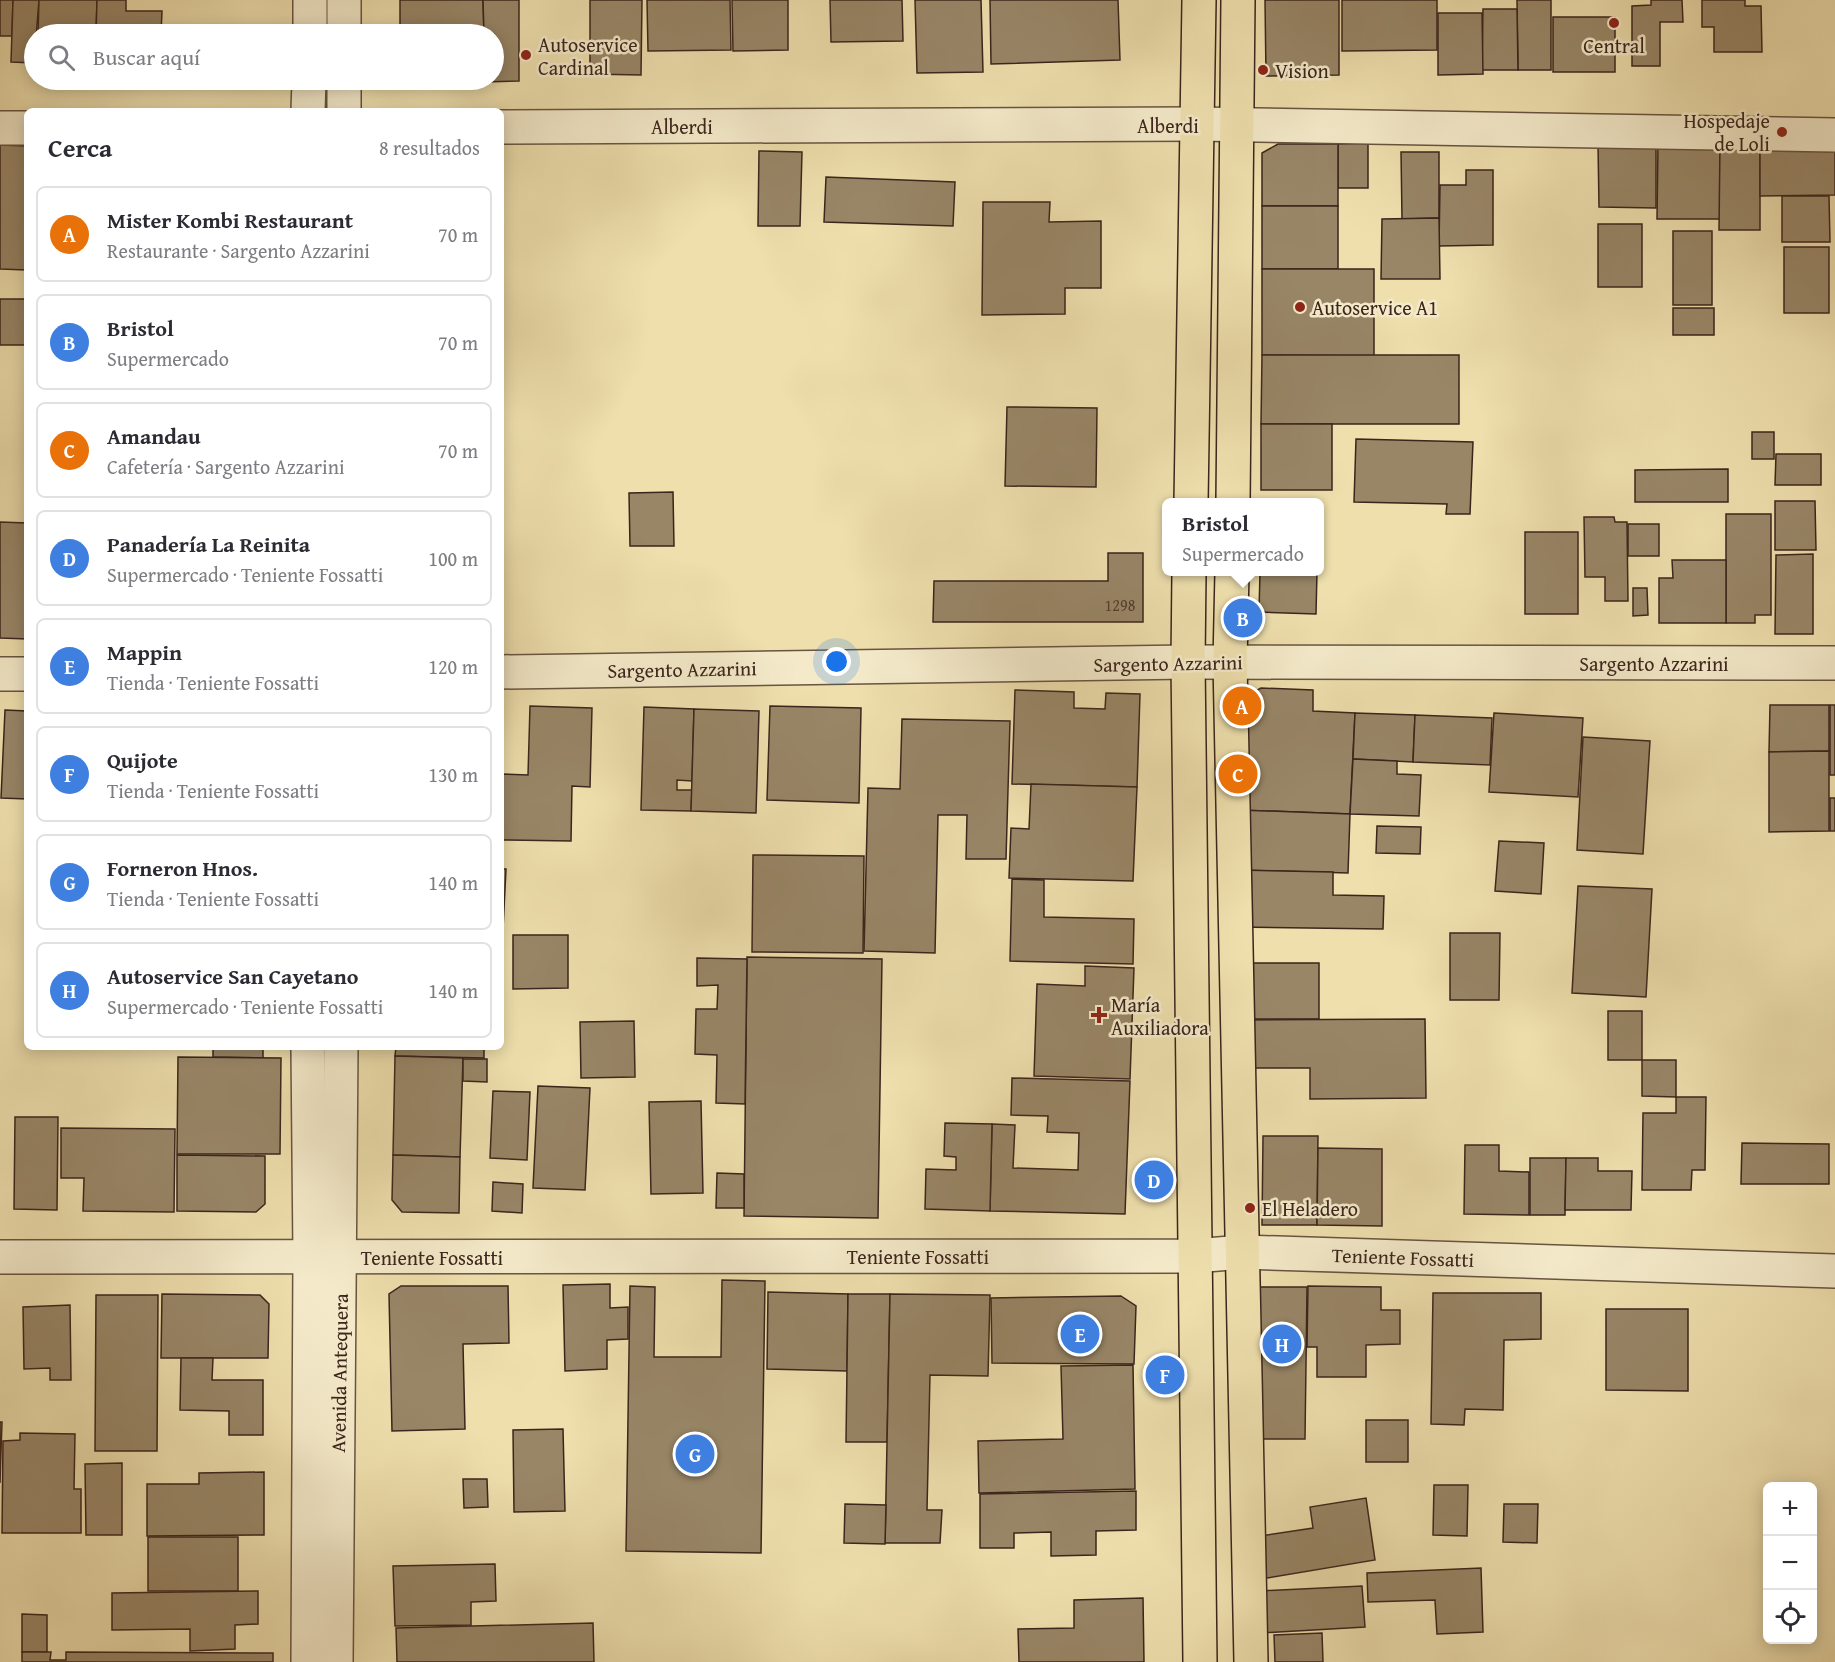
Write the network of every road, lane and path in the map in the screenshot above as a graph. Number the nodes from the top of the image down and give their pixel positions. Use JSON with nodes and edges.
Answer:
{"nodes":[{"id":1,"x":310,"y":0,"type":"edge"},
{"id":2,"x":344,"y":0,"type":"edge"},
{"id":3,"x":1199,"y":0,"type":"edge"},
{"id":4,"x":1238,"y":0,"type":"edge"},
{"id":5,"x":309,"y":24,"type":"edge"},
{"id":6,"x":344,"y":24,"type":"edge"},
{"id":7,"x":309,"y":90,"type":"edge"},
{"id":8,"x":344,"y":90,"type":"edge"},
{"id":9,"x":308,"y":108,"type":"edge"},
{"id":10,"x":344,"y":108,"type":"edge"},
{"id":11,"x":1197,"y":124,"type":"junction"},
{"id":12,"x":1238,"y":126,"type":"junction"},
{"id":13,"x":504,"y":127,"type":"edge"},
{"id":14,"x":0,"y":128,"type":"edge"},
{"id":15,"x":24,"y":128,"type":"edge"},
{"id":16,"x":1835,"y":135,"type":"edge"},
{"id":17,"x":1191,"y":498,"type":"edge"},
{"id":18,"x":1233,"y":498,"type":"edge"},
{"id":19,"x":1190,"y":576,"type":"edge"},
{"id":20,"x":1232,"y":576,"type":"edge"},
{"id":21,"x":1188,"y":662,"type":"junction"},
{"id":22,"x":1230,"y":662,"type":"junction"},
{"id":23,"x":1835,"y":663,"type":"edge"},
{"id":24,"x":504,"y":672,"type":"edge"},
{"id":25,"x":0,"y":674,"type":"edge"},
{"id":26,"x":24,"y":674,"type":"edge"},
{"id":27,"x":308,"y":1050,"type":"edge"},
{"id":28,"x":341,"y":1050,"type":"edge"},
{"id":29,"x":1243,"y":1252,"type":"junction"},
{"id":30,"x":325,"y":1256,"type":"junction"},
{"id":31,"x":1194,"y":1256,"type":"junction"},
{"id":32,"x":0,"y":1257,"type":"edge"},
{"id":33,"x":1835,"y":1271,"type":"edge"},
{"id":34,"x":308,"y":1662,"type":"edge"},
{"id":35,"x":336,"y":1662,"type":"edge"},
{"id":36,"x":1200,"y":1662,"type":"edge"},
{"id":37,"x":1251,"y":1662,"type":"edge"}],
"edges":[{"from":1,"to":5,"type":"street"},
{"from":2,"to":6,"type":"street"},
{"from":3,"to":11,"type":"main road"},
{"from":4,"to":12,"type":"main road"},
{"from":7,"to":9,"type":"street"},
{"from":8,"to":10,"type":"street"},
{"from":11,"to":12,"type":"street","name":"Alberdi"},
{"from":11,"to":13,"type":"street","name":"Alberdi"},
{"from":11,"to":17,"type":"main road"},
{"from":12,"to":16,"type":"street","name":"Alberdi"},
{"from":12,"to":18,"type":"main road"},
{"from":14,"to":15,"type":"street"},
{"from":19,"to":21,"type":"main road"},
{"from":20,"to":22,"type":"main road"},
{"from":21,"to":22,"type":"street","name":"Sargento Azzarini"},
{"from":21,"to":24,"type":"street","name":"Sargento Azzarini"},
{"from":21,"to":31,"type":"main road"},
{"from":22,"to":23,"type":"street","name":"Sargento Azzarini"},
{"from":22,"to":29,"type":"main road"},
{"from":25,"to":26,"type":"street"},
{"from":27,"to":30,"type":"street","name":"Avenida Antequera"},
{"from":28,"to":30,"type":"street","name":"Avenida Antequera"},
{"from":29,"to":31,"type":"street","name":"Teniente Fossatti"},
{"from":29,"to":33,"type":"street","name":"Teniente Fossatti"},
{"from":29,"to":37,"type":"main road"},
{"from":30,"to":31,"type":"street","name":"Teniente Fossatti"},
{"from":30,"to":32,"type":"street","name":"Teniente Fossatti"},
{"from":30,"to":34,"type":"street","name":"Avenida Antequera"},
{"from":30,"to":35,"type":"street","name":"Avenida Antequera"},
{"from":31,"to":36,"type":"main road"}]}
